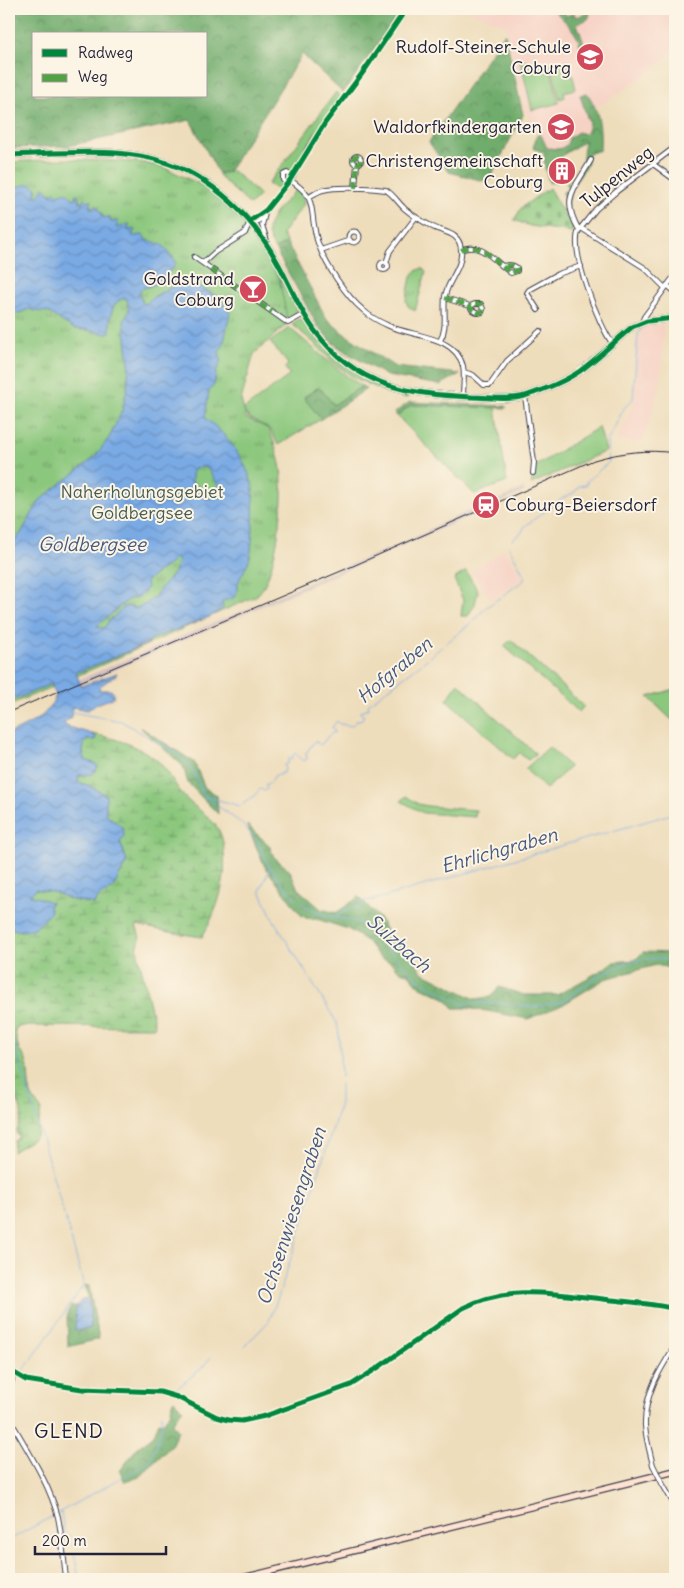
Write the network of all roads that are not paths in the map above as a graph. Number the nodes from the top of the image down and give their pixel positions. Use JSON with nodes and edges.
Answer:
{"nodes":[{"id":1,"x":406,"y":9,"type":"edge"},
{"id":2,"x":675,"y":147,"type":"edge"},
{"id":3,"x":9,"y":156,"type":"edge"},
{"id":4,"x":591,"y":160,"type":"dead end"},
{"id":5,"x":357,"y":164,"type":"dead end"},
{"id":6,"x":653,"y":164,"type":"junction"},
{"id":7,"x":292,"y":178,"type":"junction"},
{"id":8,"x":675,"y":180,"type":"edge"},
{"id":9,"x":287,"y":184,"type":"junction"},
{"id":10,"x":354,"y":188,"type":"junction"},
{"id":11,"x":309,"y":197,"type":"junction"},
{"id":12,"x":266,"y":210,"type":"junction"},
{"id":13,"x":263,"y":217,"type":"junction"},
{"id":14,"x":416,"y":217,"type":"junction"},
{"id":15,"x":253,"y":225,"type":"junction"},
{"id":16,"x":580,"y":229,"type":"junction"},
{"id":17,"x":350,"y":240,"type":"dead end"},
{"id":18,"x":270,"y":250,"type":"junction"},
{"id":19,"x":321,"y":250,"type":"junction"},
{"id":20,"x":462,"y":250,"type":"junction"},
{"id":21,"x":194,"y":257,"type":"dead end"},
{"id":22,"x":203,"y":263,"type":"junction"},
{"id":23,"x":386,"y":263,"type":"dead end"},
{"id":24,"x":503,"y":266,"type":"dead end"},
{"id":25,"x":581,"y":266,"type":"junction"},
{"id":26,"x":675,"y":275,"type":"edge"},
{"id":27,"x":666,"y":287,"type":"junction"},
{"id":28,"x":675,"y":292,"type":"edge"},
{"id":29,"x":445,"y":298,"type":"junction"},
{"id":30,"x":470,"y":306,"type":"dead end"},
{"id":31,"x":538,"y":310,"type":"dead end"},
{"id":32,"x":304,"y":314,"type":"junction"},
{"id":33,"x":675,"y":318,"type":"edge"},
{"id":34,"x":642,"y":322,"type":"junction"},
{"id":35,"x":540,"y":331,"type":"dead end"},
{"id":36,"x":440,"y":342,"type":"junction"},
{"id":37,"x":612,"y":343,"type":"junction"},
{"id":38,"x":464,"y":372,"type":"junction"},
{"id":39,"x":525,"y":396,"type":"junction"},
{"id":40,"x":463,"y":397,"type":"junction"},
{"id":41,"x":533,"y":474,"type":"dead end"},
{"id":42,"x":675,"y":1309,"type":"edge"},
{"id":43,"x":675,"y":1346,"type":"edge"},
{"id":44,"x":9,"y":1370,"type":"edge"},
{"id":45,"x":14,"y":1374,"type":"junction"},
{"id":46,"x":675,"y":1471,"type":"edge"},
{"id":47,"x":675,"y":1506,"type":"edge"},
{"id":48,"x":66,"y":1579,"type":"edge"},
{"id":49,"x":239,"y":1579,"type":"edge"}],
"edges":[{"from":1,"to":7,"type":"street"},
{"from":2,"to":6,"type":"street","name":"Tulpenweg"},
{"from":3,"to":15,"type":"street"},
{"from":4,"to":16,"type":"street"},
{"from":5,"to":10,"type":"street"},
{"from":6,"to":8,"type":"street"},
{"from":6,"to":16,"type":"street","name":"Tulpenweg"},
{"from":7,"to":9,"type":"street"},
{"from":7,"to":9,"type":"street"},
{"from":7,"to":11,"type":"street"},
{"from":9,"to":12,"type":"street"},
{"from":10,"to":11,"type":"street"},
{"from":10,"to":14,"type":"street"},
{"from":11,"to":19,"type":"street"},
{"from":12,"to":13,"type":"street"},
{"from":12,"to":15,"type":"street"},
{"from":13,"to":15,"type":"street"},
{"from":13,"to":18,"type":"street"},
{"from":14,"to":20,"type":"street"},
{"from":14,"to":23,"type":"street"},
{"from":15,"to":18,"type":"street"},
{"from":15,"to":22,"type":"street"},
{"from":16,"to":25,"type":"street"},
{"from":16,"to":27,"type":"street"},
{"from":17,"to":19,"type":"street"},
{"from":18,"to":32,"type":"street"},
{"from":19,"to":36,"type":"street"},
{"from":20,"to":24,"type":"street"},
{"from":20,"to":29,"type":"street"},
{"from":21,"to":22,"type":"street"},
{"from":22,"to":32,"type":"street"},
{"from":25,"to":31,"type":"street"},
{"from":25,"to":37,"type":"street"},
{"from":26,"to":27,"type":"street"},
{"from":27,"to":28,"type":"street"},
{"from":27,"to":34,"type":"street"},
{"from":29,"to":30,"type":"street"},
{"from":29,"to":36,"type":"street"},
{"from":32,"to":40,"type":"street"},
{"from":33,"to":34,"type":"street"},
{"from":34,"to":37,"type":"street"},
{"from":35,"to":38,"type":"street"},
{"from":36,"to":38,"type":"street"},
{"from":37,"to":39,"type":"street"},
{"from":38,"to":40,"type":"street"},
{"from":39,"to":40,"type":"street"},
{"from":39,"to":41,"type":"street"},
{"from":42,"to":45,"type":"street"},
{"from":43,"to":47,"type":"street","bridge":true},
{"from":44,"to":45,"type":"street"},
{"from":45,"to":48,"type":"street"},
{"from":46,"to":49,"type":"street"}]}
